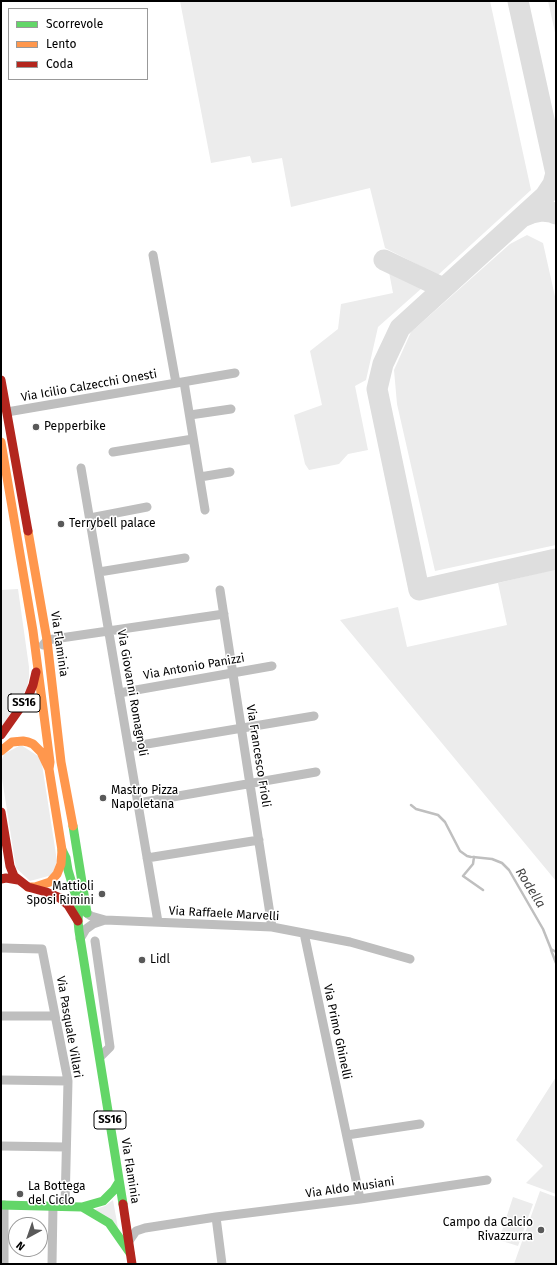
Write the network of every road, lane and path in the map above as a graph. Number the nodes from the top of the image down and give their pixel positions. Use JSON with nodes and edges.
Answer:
{"nodes":[{"id":1,"x":153,"y":255,"type":"dead end"},
{"id":2,"x":235,"y":373,"type":"dead end"},
{"id":3,"x":1,"y":380,"type":"edge"},
{"id":4,"x":180,"y":382,"type":"junction"},
{"id":5,"x":231,"y":409,"type":"dead end"},
{"id":6,"x":7,"y":412,"type":"junction"},
{"id":7,"x":190,"y":415,"type":"junction"},
{"id":8,"x":194,"y":439,"type":"junction"},
{"id":9,"x":1,"y":442,"type":"edge"},
{"id":10,"x":113,"y":452,"type":"dead end"},
{"id":11,"x":81,"y":468,"type":"dead end"},
{"id":12,"x":230,"y":472,"type":"dead end"},
{"id":13,"x":200,"y":477,"type":"junction"},
{"id":14,"x":147,"y":507,"type":"dead end"},
{"id":15,"x":205,"y":510,"type":"dead end"},
{"id":16,"x":90,"y":518,"type":"junction"},
{"id":17,"x":185,"y":558,"type":"dead end"},
{"id":18,"x":99,"y":572,"type":"junction"},
{"id":19,"x":220,"y":590,"type":"dead end"},
{"id":20,"x":224,"y":614,"type":"junction"},
{"id":21,"x":109,"y":631,"type":"junction"},
{"id":22,"x":47,"y":640,"type":"junction"},
{"id":23,"x":36,"y":654,"type":"junction"},
{"id":24,"x":37,"y":665,"type":"junction"},
{"id":25,"x":272,"y":666,"type":"dead end"},
{"id":26,"x":233,"y":672,"type":"junction"},
{"id":27,"x":119,"y":693,"type":"junction"},
{"id":28,"x":314,"y":716,"type":"dead end"},
{"id":29,"x":242,"y":728,"type":"junction"},
{"id":30,"x":1,"y":735,"type":"edge"},
{"id":31,"x":128,"y":747,"type":"junction"},
{"id":32,"x":1,"y":752,"type":"edge"},
{"id":33,"x":49,"y":769,"type":"junction"},
{"id":34,"x":316,"y":772,"type":"dead end"},
{"id":35,"x":250,"y":783,"type":"junction"},
{"id":36,"x":138,"y":803,"type":"junction"},
{"id":37,"x":1,"y":812,"type":"edge"},
{"id":38,"x":2,"y":822,"type":"junction"},
{"id":39,"x":1,"y":833,"type":"edge"},
{"id":40,"x":259,"y":840,"type":"junction"},
{"id":41,"x":62,"y":850,"type":"junction"},
{"id":42,"x":147,"y":858,"type":"junction"},
{"id":43,"x":1,"y":879,"type":"edge"},
{"id":44,"x":18,"y":880,"type":"junction"},
{"id":45,"x":28,"y":887,"type":"junction"},
{"id":46,"x":84,"y":908,"type":"junction"},
{"id":47,"x":105,"y":920,"type":"junction"},
{"id":48,"x":78,"y":921,"type":"junction"},
{"id":49,"x":158,"y":922,"type":"junction"},
{"id":50,"x":272,"y":927,"type":"junction"},
{"id":51,"x":304,"y":933,"type":"junction"},
{"id":52,"x":80,"y":939,"type":"junction"},
{"id":53,"x":95,"y":941,"type":"dead end"},
{"id":54,"x":1,"y":948,"type":"edge"},
{"id":55,"x":410,"y":959,"type":"dead end"},
{"id":56,"x":1,"y":1016,"type":"edge"},
{"id":57,"x":55,"y":1016,"type":"junction"},
{"id":58,"x":100,"y":1057,"type":"junction"},
{"id":59,"x":1,"y":1080,"type":"edge"},
{"id":60,"x":68,"y":1081,"type":"junction"},
{"id":61,"x":420,"y":1124,"type":"dead end"},
{"id":62,"x":347,"y":1135,"type":"junction"},
{"id":63,"x":1,"y":1146,"type":"edge"},
{"id":64,"x":66,"y":1147,"type":"junction"},
{"id":65,"x":487,"y":1180,"type":"dead end"},
{"id":66,"x":119,"y":1182,"type":"junction"},
{"id":67,"x":360,"y":1199,"type":"junction"},
{"id":68,"x":3,"y":1205,"type":"edge"},
{"id":69,"x":53,"y":1206,"type":"junction"},
{"id":70,"x":65,"y":1206,"type":"junction"},
{"id":71,"x":82,"y":1207,"type":"junction"},
{"id":72,"x":123,"y":1209,"type":"junction"},
{"id":73,"x":216,"y":1217,"type":"junction"},
{"id":74,"x":145,"y":1228,"type":"junction"},
{"id":75,"x":129,"y":1241,"type":"junction"},
{"id":76,"x":131,"y":1259,"type":"edge"},
{"id":77,"x":4,"y":1264,"type":"edge"},
{"id":78,"x":52,"y":1264,"type":"edge"},
{"id":79,"x":222,"y":1264,"type":"edge"}],
"edges":[{"from":1,"to":4,"type":"street","name":"Via Icilio Calzecchi Onesti"},
{"from":2,"to":4,"type":"street","name":"Via Icilio Calzecchi Onesti"},
{"from":3,"to":6,"type":"main road","name":"Via Flaminia"},
{"from":4,"to":6,"type":"street","name":"Via Icilio Calzecchi Onesti"},
{"from":4,"to":7,"type":"street"},
{"from":5,"to":7,"type":"street"},
{"from":6,"to":22,"type":"main road","name":"Via Flaminia"},
{"from":7,"to":8,"type":"street"},
{"from":8,"to":10,"type":"street"},
{"from":8,"to":13,"type":"street"},
{"from":9,"to":23,"type":"main road","name":"Via Flaminia","number":"SS16"},
{"from":11,"to":16,"type":"street","name":"Via Giovanni Romagnoli"},
{"from":12,"to":13,"type":"street"},
{"from":13,"to":15,"type":"street"},
{"from":14,"to":16,"type":"street"},
{"from":16,"to":18,"type":"street","name":"Via Giovanni Romagnoli"},
{"from":17,"to":18,"type":"street"},
{"from":18,"to":21,"type":"street","name":"Via Giovanni Romagnoli"},
{"from":19,"to":20,"type":"street","name":"Via Francesco Frioli"},
{"from":20,"to":21,"type":"street"},
{"from":20,"to":26,"type":"street","name":"Via Francesco Frioli"},
{"from":21,"to":22,"type":"street"},
{"from":21,"to":27,"type":"street","name":"Via Giovanni Romagnoli"},
{"from":22,"to":23,"type":"street"},
{"from":22,"to":46,"type":"main road","name":"Via Flaminia"},
{"from":23,"to":24,"type":"main road","name":"Via Flaminia","number":"SS16"},
{"from":24,"to":30,"type":"main road","name":"Via Flaminia","number":"SS16"},
{"from":24,"to":33,"type":"main road","name":"Via Flaminia","number":"SS16"},
{"from":25,"to":26,"type":"street","name":"Via Antonio Panizzi"},
{"from":26,"to":27,"type":"street","name":"Via Antonio Panizzi"},
{"from":26,"to":29,"type":"street","name":"Via Francesco Frioli"},
{"from":27,"to":31,"type":"street","name":"Via Giovanni Romagnoli"},
{"from":28,"to":29,"type":"street"},
{"from":29,"to":31,"type":"street"},
{"from":29,"to":35,"type":"street","name":"Via Francesco Frioli"},
{"from":31,"to":36,"type":"street","name":"Via Giovanni Romagnoli"},
{"from":32,"to":33,"type":"main road","name":"Via Flaminia","number":"SS16"},
{"from":33,"to":41,"type":"main road","name":"Via Flaminia","number":"SS16"},
{"from":34,"to":35,"type":"street"},
{"from":35,"to":36,"type":"street"},
{"from":35,"to":40,"type":"street","name":"Via Francesco Frioli"},
{"from":36,"to":42,"type":"street","name":"Via Giovanni Romagnoli"},
{"from":37,"to":38,"type":"main road","name":"Via Flaminia","number":"SS16"},
{"from":38,"to":39,"type":"main road"},
{"from":38,"to":44,"type":"main road","name":"Via Flaminia","number":"SS16"},
{"from":40,"to":42,"type":"street"},
{"from":40,"to":50,"type":"street","name":"Via Francesco Frioli"},
{"from":41,"to":45,"type":"main road","name":"Via Flaminia","number":"SS16"},
{"from":41,"to":46,"type":"main road","name":"Via Flaminia","number":"SS16"},
{"from":42,"to":49,"type":"street","name":"Via Giovanni Romagnoli"},
{"from":43,"to":44,"type":"main road"},
{"from":44,"to":45,"type":"main road","name":"Via Flaminia","number":"SS16"},
{"from":45,"to":48,"type":"main road","name":"Via Flaminia","number":"SS16"},
{"from":46,"to":47,"type":"street","name":"Via Raffaele Marvelli"},
{"from":46,"to":48,"type":"main road","name":"Via Flaminia","number":"SS16"},
{"from":47,"to":49,"type":"street","name":"Via Raffaele Marvelli"},
{"from":47,"to":52,"type":"street","name":"Via Raffaele Marvelli"},
{"from":48,"to":52,"type":"main road","name":"Via Flaminia","number":"SS16"},
{"from":49,"to":50,"type":"street","name":"Via Raffaele Marvelli"},
{"from":50,"to":51,"type":"street","name":"Via Raffaele Marvelli"},
{"from":51,"to":55,"type":"street","name":"Via Raffaele Marvelli"},
{"from":51,"to":62,"type":"street","name":"Via Primo Ghinelli"},
{"from":52,"to":58,"type":"main road","name":"Via Flaminia","number":"SS16"},
{"from":53,"to":58,"type":"street"},
{"from":54,"to":57,"type":"street","name":"Via Pasquale Villari"},
{"from":56,"to":57,"type":"street"},
{"from":57,"to":60,"type":"street","name":"Via Pasquale Villari"},
{"from":58,"to":66,"type":"main road","name":"Via Flaminia","number":"SS16"},
{"from":59,"to":60,"type":"street"},
{"from":60,"to":64,"type":"street","name":"Via Pasquale Villari"},
{"from":61,"to":62,"type":"street"},
{"from":62,"to":67,"type":"street","name":"Via Primo Ghinelli"},
{"from":63,"to":64,"type":"street"},
{"from":64,"to":70,"type":"street","name":"Via Pasquale Villari"},
{"from":65,"to":67,"type":"street","name":"Via Aldo Musiani"},
{"from":66,"to":71,"type":"main road"},
{"from":66,"to":72,"type":"main road","name":"Via Flaminia","number":"SS16"},
{"from":67,"to":73,"type":"street","name":"Via Aldo Musiani"},
{"from":68,"to":69,"type":"main road"},
{"from":68,"to":77,"type":"street"},
{"from":69,"to":70,"type":"main road"},
{"from":69,"to":78,"type":"street"},
{"from":70,"to":71,"type":"main road"},
{"from":71,"to":76,"type":"main road"},
{"from":72,"to":74,"type":"street"},
{"from":72,"to":75,"type":"main road","name":"Via Flaminia","number":"SS16"},
{"from":73,"to":74,"type":"street","name":"Via Aldo Musiani"},
{"from":73,"to":79,"type":"street"},
{"from":74,"to":75,"type":"street","name":"Via Aldo Musiani"},
{"from":75,"to":76,"type":"main road","name":"Via Flaminia","number":"SS16"}]}
